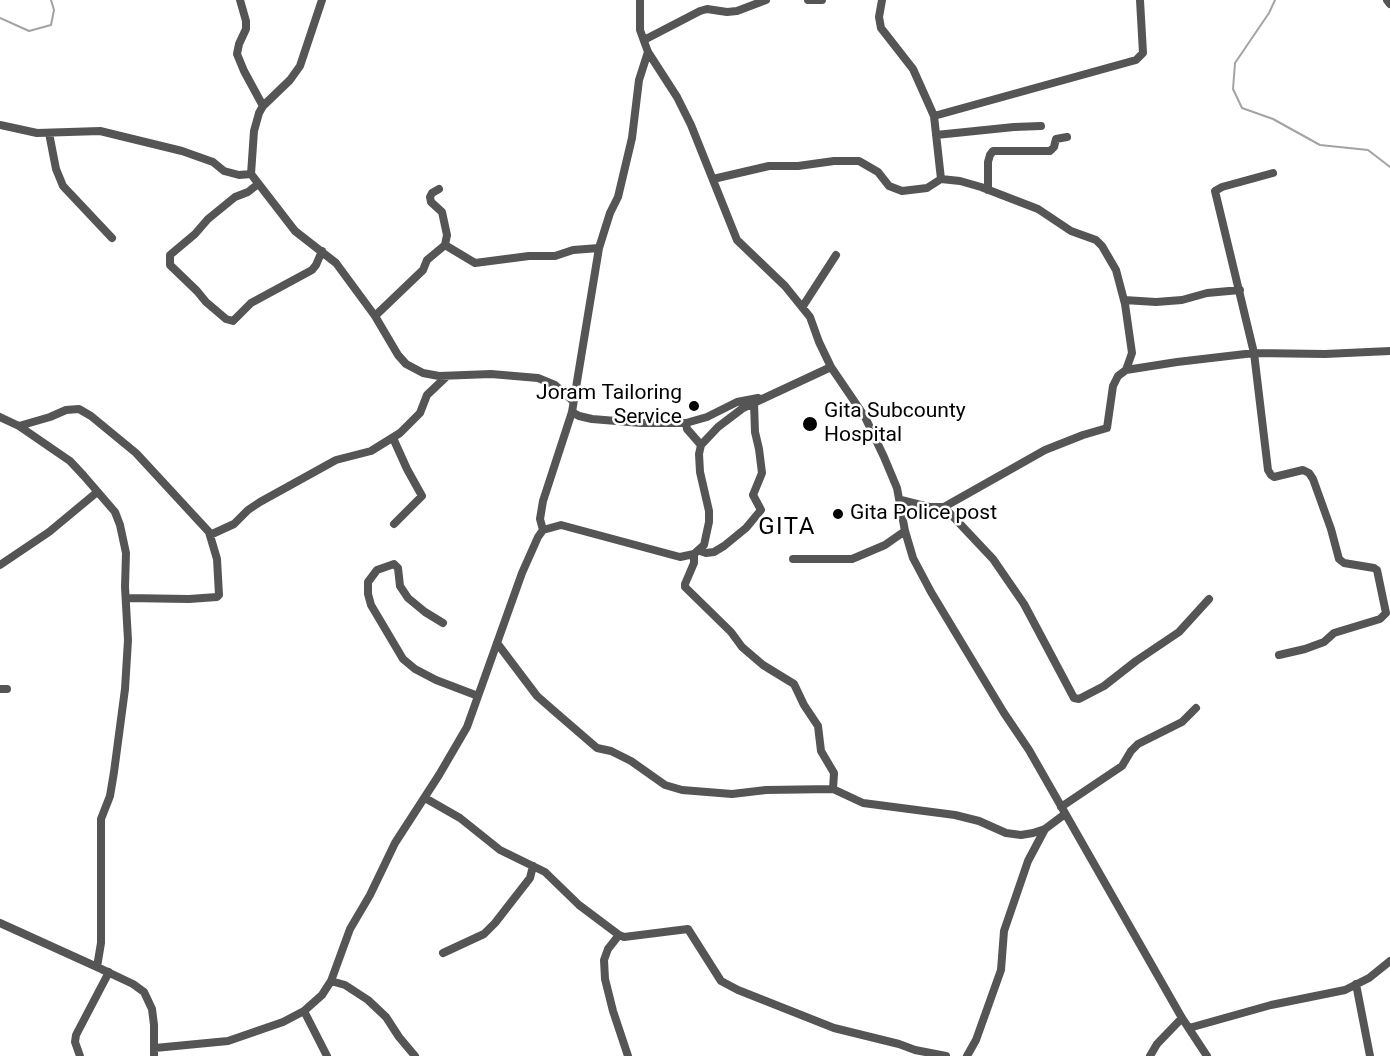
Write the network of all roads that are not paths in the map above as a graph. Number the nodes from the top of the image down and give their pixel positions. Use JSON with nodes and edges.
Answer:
{"nodes":[{"id":1,"x":240,"y":0,"type":"edge"},
{"id":2,"x":322,"y":0,"type":"edge"},
{"id":3,"x":640,"y":0,"type":"edge"},
{"id":4,"x":766,"y":0,"type":"edge"},
{"id":5,"x":808,"y":0,"type":"edge"},
{"id":6,"x":822,"y":0,"type":"edge"},
{"id":7,"x":882,"y":0,"type":"edge"},
{"id":8,"x":1140,"y":0,"type":"edge"},
{"id":9,"x":1387,"y":0,"type":"edge"},
{"id":10,"x":1390,"y":4,"type":"edge"},
{"id":11,"x":644,"y":40,"type":"junction"},
{"id":12,"x":648,"y":52,"type":"junction"},
{"id":13,"x":262,"y":106,"type":"junction"},
{"id":14,"x":934,"y":116,"type":"junction"},
{"id":15,"x":0,"y":125,"type":"edge"},
{"id":16,"x":1041,"y":126,"type":"dead end"},
{"id":17,"x":50,"y":133,"type":"junction"},
{"id":18,"x":936,"y":135,"type":"junction"},
{"id":19,"x":1067,"y":137,"type":"dead end"},
{"id":20,"x":1273,"y":172,"type":"dead end"},
{"id":21,"x":251,"y":174,"type":"junction"},
{"id":22,"x":713,"y":179,"type":"junction"},
{"id":23,"x":941,"y":179,"type":"junction"},
{"id":24,"x":258,"y":184,"type":"junction"},
{"id":25,"x":439,"y":189,"type":"dead end"},
{"id":26,"x":988,"y":190,"type":"junction"},
{"id":27,"x":248,"y":192,"type":"junction"},
{"id":28,"x":270,"y":198,"type":"junction"},
{"id":29,"x":112,"y":238,"type":"dead end"},
{"id":30,"x":445,"y":245,"type":"junction"},
{"id":31,"x":599,"y":248,"type":"junction"},
{"id":32,"x":322,"y":251,"type":"junction"},
{"id":33,"x":836,"y":255,"type":"dead end"},
{"id":34,"x":1240,"y":290,"type":"junction"},
{"id":35,"x":1124,"y":300,"type":"junction"},
{"id":36,"x":803,"y":306,"type":"junction"},
{"id":37,"x":375,"y":316,"type":"junction"},
{"id":38,"x":1390,"y":351,"type":"edge"},
{"id":39,"x":1254,"y":353,"type":"junction"},
{"id":40,"x":831,"y":367,"type":"junction"},
{"id":41,"x":1126,"y":370,"type":"junction"},
{"id":42,"x":446,"y":377,"type":"junction"},
{"id":43,"x":765,"y":397,"type":"junction"},
{"id":44,"x":573,"y":401,"type":"junction"},
{"id":45,"x":754,"y":402,"type":"junction"},
{"id":46,"x":572,"y":412,"type":"junction"},
{"id":47,"x":0,"y":417,"type":"edge"},
{"id":48,"x":686,"y":423,"type":"junction"},
{"id":49,"x":19,"y":426,"type":"junction"},
{"id":50,"x":393,"y":438,"type":"junction"},
{"id":51,"x":701,"y":445,"type":"junction"},
{"id":52,"x":96,"y":493,"type":"junction"},
{"id":53,"x":901,"y":500,"type":"junction"},
{"id":54,"x":944,"y":507,"type":"junction"},
{"id":55,"x":394,"y":524,"type":"dead end"},
{"id":56,"x":905,"y":531,"type":"junction"},
{"id":57,"x":210,"y":534,"type":"junction"},
{"id":58,"x":541,"y":534,"type":"junction"},
{"id":59,"x":697,"y":552,"type":"junction"},
{"id":60,"x":793,"y":559,"type":"dead end"},
{"id":61,"x":0,"y":565,"type":"edge"},
{"id":62,"x":126,"y":598,"type":"junction"},
{"id":63,"x":1209,"y":599,"type":"dead end"},
{"id":64,"x":443,"y":623,"type":"dead end"},
{"id":65,"x":497,"y":643,"type":"junction"},
{"id":66,"x":1279,"y":655,"type":"dead end"},
{"id":67,"x":478,"y":696,"type":"junction"},
{"id":68,"x":1196,"y":708,"type":"dead end"},
{"id":69,"x":833,"y":789,"type":"junction"},
{"id":70,"x":425,"y":798,"type":"junction"},
{"id":71,"x":1063,"y":810,"type":"junction"},
{"id":72,"x":1045,"y":829,"type":"junction"},
{"id":73,"x":533,"y":866,"type":"junction"},
{"id":74,"x":0,"y":923,"type":"edge"},
{"id":75,"x":619,"y":935,"type":"junction"},
{"id":76,"x":443,"y":953,"type":"dead end"},
{"id":77,"x":1390,"y":961,"type":"edge"},
{"id":78,"x":97,"y":967,"type":"junction"},
{"id":79,"x":109,"y":972,"type":"junction"},
{"id":80,"x":331,"y":981,"type":"junction"},
{"id":81,"x":1356,"y":984,"type":"junction"},
{"id":82,"x":304,"y":1011,"type":"junction"},
{"id":83,"x":1182,"y":1018,"type":"junction"},
{"id":84,"x":1189,"y":1028,"type":"junction"},
{"id":85,"x":154,"y":1052,"type":"edge"},
{"id":86,"x":80,"y":1056,"type":"edge"},
{"id":87,"x":327,"y":1056,"type":"edge"},
{"id":88,"x":415,"y":1056,"type":"edge"},
{"id":89,"x":628,"y":1056,"type":"edge"},
{"id":90,"x":946,"y":1056,"type":"edge"},
{"id":91,"x":967,"y":1056,"type":"edge"},
{"id":92,"x":1150,"y":1056,"type":"edge"},
{"id":93,"x":1208,"y":1056,"type":"edge"},
{"id":94,"x":1370,"y":1056,"type":"edge"}],
"edges":[{"from":1,"to":13,"type":"street"},
{"from":2,"to":13,"type":"street"},
{"from":3,"to":11,"type":"street"},
{"from":4,"to":11,"type":"street"},
{"from":5,"to":6,"type":"street"},
{"from":7,"to":14,"type":"street"},
{"from":8,"to":14,"type":"street"},
{"from":9,"to":10,"type":"street"},
{"from":11,"to":12,"type":"street"},
{"from":12,"to":22,"type":"street"},
{"from":12,"to":31,"type":"street"},
{"from":13,"to":21,"type":"street"},
{"from":14,"to":18,"type":"street"},
{"from":15,"to":17,"type":"street"},
{"from":16,"to":18,"type":"street"},
{"from":17,"to":21,"type":"street"},
{"from":17,"to":29,"type":"street"},
{"from":18,"to":23,"type":"street"},
{"from":19,"to":26,"type":"street"},
{"from":20,"to":34,"type":"street"},
{"from":21,"to":24,"type":"street"},
{"from":22,"to":23,"type":"street"},
{"from":22,"to":36,"type":"street"},
{"from":23,"to":26,"type":"street"},
{"from":24,"to":27,"type":"street"},
{"from":24,"to":28,"type":"street"},
{"from":25,"to":30,"type":"street"},
{"from":26,"to":35,"type":"street"},
{"from":27,"to":28,"type":"street"},
{"from":27,"to":32,"type":"street"},
{"from":28,"to":32,"type":"street"},
{"from":30,"to":31,"type":"street"},
{"from":30,"to":37,"type":"street"},
{"from":31,"to":44,"type":"street"},
{"from":32,"to":37,"type":"street"},
{"from":33,"to":36,"type":"street"},
{"from":34,"to":35,"type":"street"},
{"from":34,"to":39,"type":"street"},
{"from":35,"to":41,"type":"street"},
{"from":36,"to":40,"type":"street"},
{"from":37,"to":42,"type":"street"},
{"from":38,"to":39,"type":"street"},
{"from":39,"to":41,"type":"street"},
{"from":39,"to":66,"type":"street"},
{"from":40,"to":43,"type":"street"},
{"from":40,"to":53,"type":"street"},
{"from":41,"to":54,"type":"street"},
{"from":42,"to":44,"type":"street"},
{"from":42,"to":50,"type":"street"},
{"from":43,"to":45,"type":"street"},
{"from":43,"to":48,"type":"street"},
{"from":44,"to":46,"type":"street"},
{"from":45,"to":51,"type":"street"},
{"from":45,"to":59,"type":"street"},
{"from":46,"to":48,"type":"street"},
{"from":46,"to":58,"type":"street"},
{"from":47,"to":49,"type":"street"},
{"from":48,"to":51,"type":"street"},
{"from":49,"to":52,"type":"street"},
{"from":49,"to":57,"type":"street"},
{"from":50,"to":55,"type":"street"},
{"from":50,"to":57,"type":"street"},
{"from":51,"to":59,"type":"street"},
{"from":52,"to":61,"type":"street"},
{"from":52,"to":62,"type":"street"},
{"from":53,"to":54,"type":"street"},
{"from":53,"to":56,"type":"street"},
{"from":54,"to":63,"type":"street"},
{"from":56,"to":60,"type":"street"},
{"from":56,"to":71,"type":"street"},
{"from":57,"to":62,"type":"street"},
{"from":58,"to":59,"type":"street"},
{"from":58,"to":65,"type":"street"},
{"from":59,"to":69,"type":"street"},
{"from":62,"to":78,"type":"street"},
{"from":64,"to":67,"type":"street"},
{"from":65,"to":67,"type":"street"},
{"from":65,"to":69,"type":"street"},
{"from":67,"to":70,"type":"street"},
{"from":68,"to":71,"type":"street"},
{"from":69,"to":72,"type":"street"},
{"from":70,"to":73,"type":"street"},
{"from":70,"to":80,"type":"street"},
{"from":71,"to":72,"type":"street"},
{"from":71,"to":83,"type":"street"},
{"from":72,"to":91,"type":"street"},
{"from":73,"to":75,"type":"street"},
{"from":73,"to":76,"type":"street"},
{"from":74,"to":78,"type":"street"},
{"from":75,"to":89,"type":"street"},
{"from":75,"to":90,"type":"street"},
{"from":77,"to":81,"type":"street"},
{"from":78,"to":79,"type":"street"},
{"from":79,"to":85,"type":"street"},
{"from":79,"to":86,"type":"street"},
{"from":80,"to":82,"type":"street"},
{"from":80,"to":88,"type":"street"},
{"from":81,"to":84,"type":"street"},
{"from":81,"to":94,"type":"street"},
{"from":82,"to":85,"type":"street"},
{"from":82,"to":87,"type":"street"},
{"from":83,"to":84,"type":"street"},
{"from":83,"to":92,"type":"street"},
{"from":84,"to":93,"type":"street"}]}
